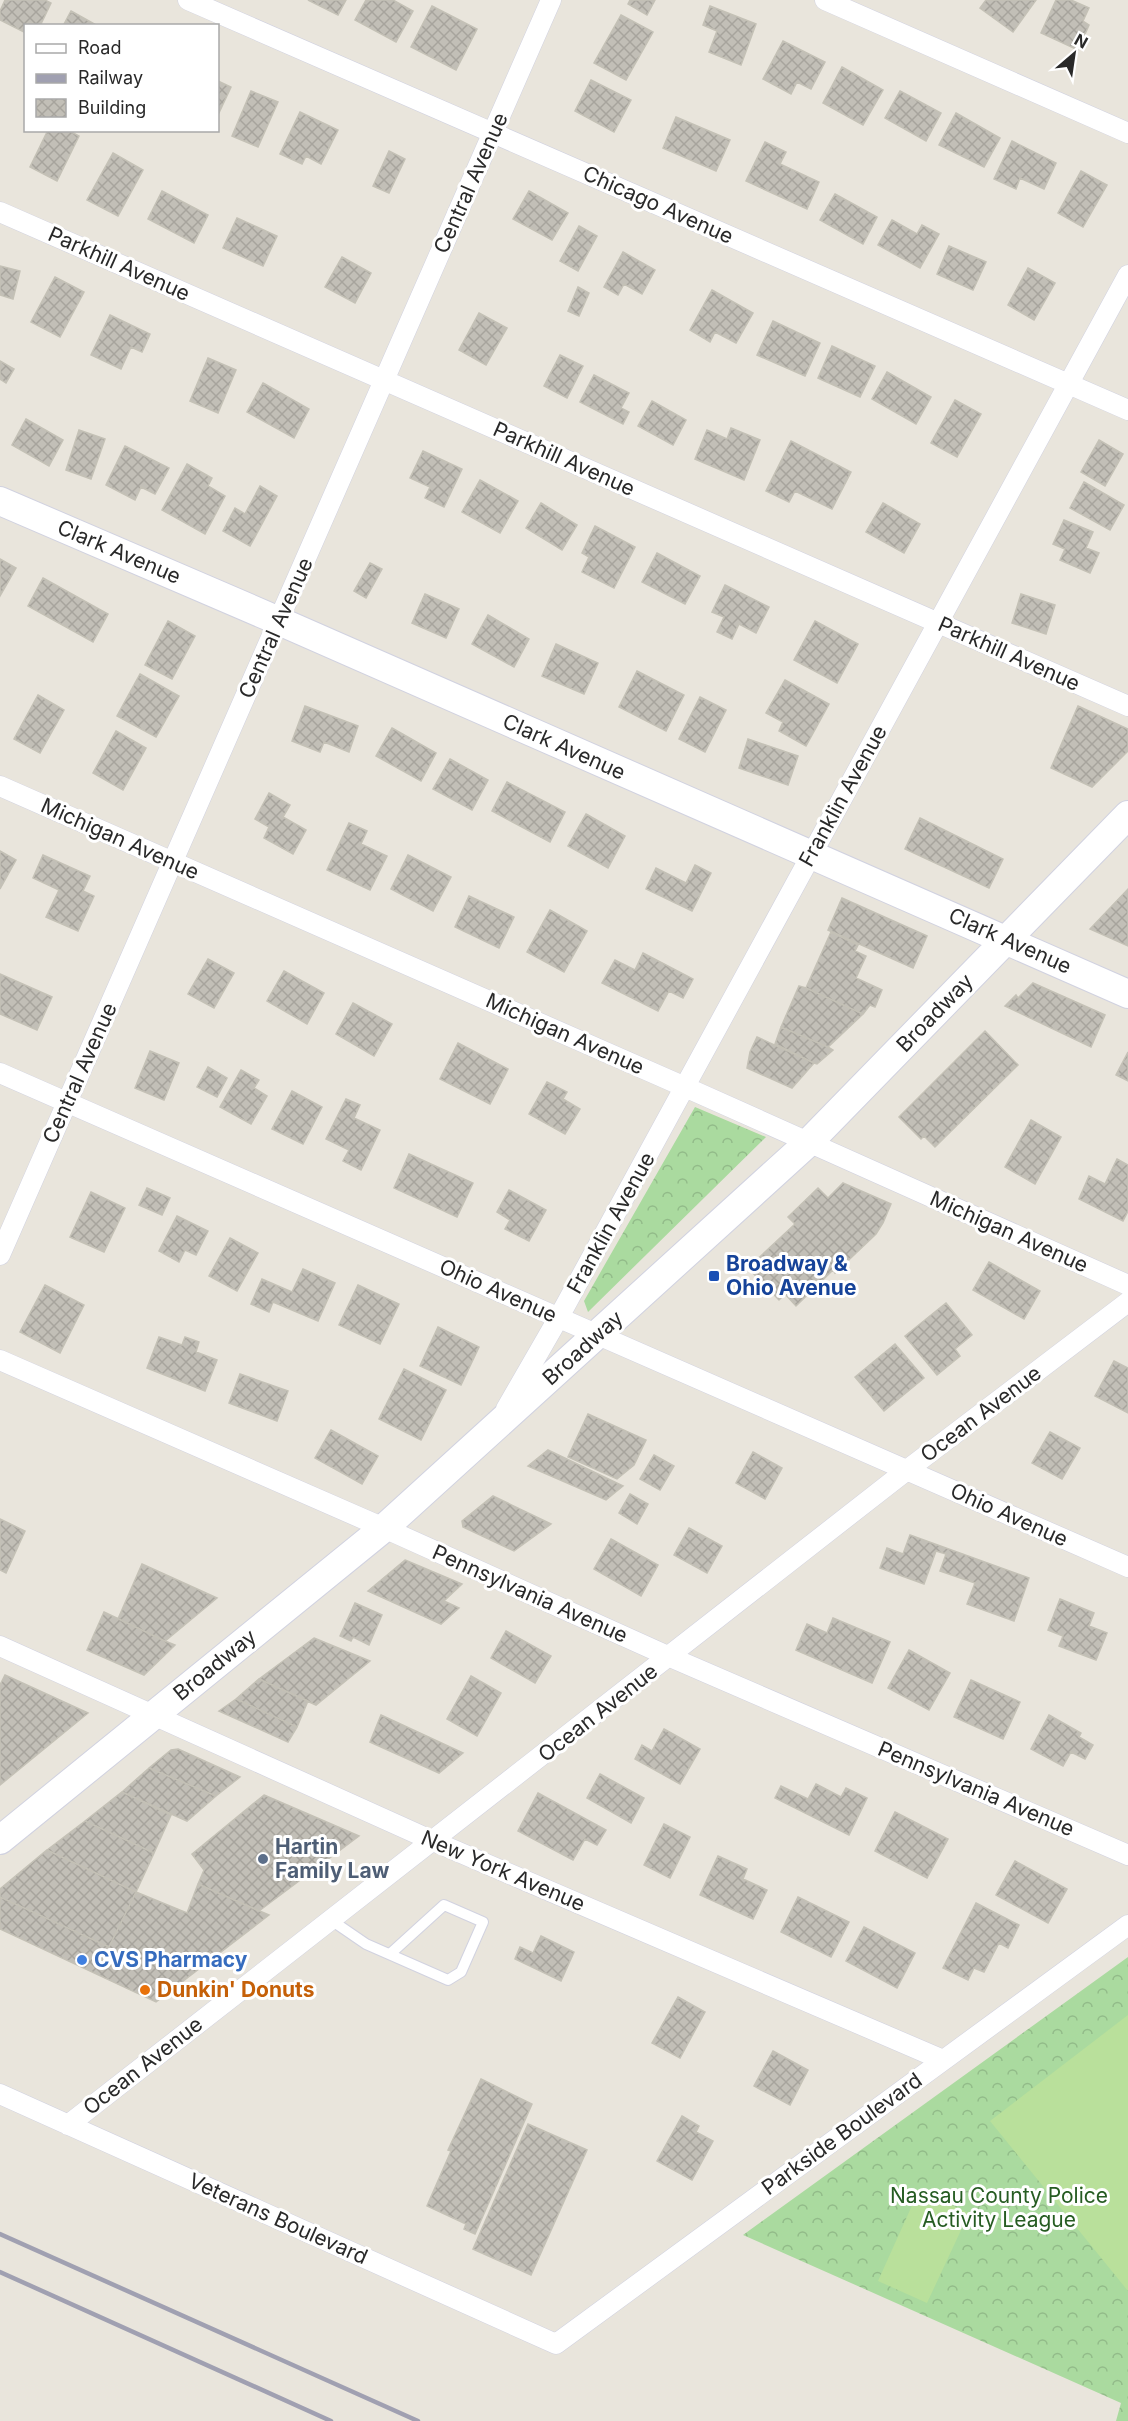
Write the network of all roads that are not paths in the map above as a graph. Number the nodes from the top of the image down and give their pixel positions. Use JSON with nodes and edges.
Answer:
{"nodes":[{"id":1,"x":188,"y":0,"type":"edge"},
{"id":2,"x":551,"y":0,"type":"edge"},
{"id":3,"x":825,"y":0,"type":"edge"},
{"id":4,"x":493,"y":133,"type":"junction"},
{"id":5,"x":1128,"y":133,"type":"edge"},
{"id":6,"x":0,"y":212,"type":"edge"},
{"id":7,"x":1128,"y":274,"type":"edge"},
{"id":8,"x":384,"y":380,"type":"junction"},
{"id":9,"x":1068,"y":383,"type":"junction"},
{"id":10,"x":1128,"y":410,"type":"edge"},
{"id":11,"x":0,"y":501,"type":"edge"},
{"id":12,"x":279,"y":621,"type":"junction"},
{"id":13,"x":938,"y":623,"type":"junction"},
{"id":14,"x":1128,"y":706,"type":"edge"},
{"id":15,"x":0,"y":786,"type":"edge"},
{"id":16,"x":1128,"y":815,"type":"edge"},
{"id":17,"x":811,"y":855,"type":"junction"},
{"id":18,"x":173,"y":862,"type":"junction"},
{"id":19,"x":1007,"y":939,"type":"junction"},
{"id":20,"x":1128,"y":994,"type":"edge"},
{"id":21,"x":0,"y":1073,"type":"edge"},
{"id":22,"x":685,"y":1086,"type":"junction"},
{"id":23,"x":67,"y":1102,"type":"junction"},
{"id":24,"x":809,"y":1142,"type":"junction"},
{"id":25,"x":0,"y":1255,"type":"edge"},
{"id":26,"x":1128,"y":1286,"type":"edge"},
{"id":27,"x":1128,"y":1302,"type":"edge"},
{"id":28,"x":559,"y":1317,"type":"junction"},
{"id":29,"x":597,"y":1335,"type":"junction"},
{"id":30,"x":0,"y":1360,"type":"edge"},
{"id":31,"x":496,"y":1427,"type":"junction"},
{"id":32,"x":907,"y":1470,"type":"junction"},
{"id":33,"x":384,"y":1528,"type":"junction"},
{"id":34,"x":1128,"y":1567,"type":"edge"},
{"id":35,"x":0,"y":1646,"type":"edge"},
{"id":36,"x":670,"y":1657,"type":"junction"},
{"id":37,"x":154,"y":1714,"type":"junction"},
{"id":38,"x":0,"y":1840,"type":"edge"},
{"id":39,"x":434,"y":1841,"type":"junction"},
{"id":40,"x":1128,"y":1855,"type":"edge"},
{"id":41,"x":331,"y":1920,"type":"junction"},
{"id":42,"x":1128,"y":1924,"type":"edge"},
{"id":43,"x":390,"y":1954,"type":"junction"},
{"id":44,"x":943,"y":2060,"type":"junction"},
{"id":45,"x":0,"y":2094,"type":"edge"},
{"id":46,"x":68,"y":2125,"type":"junction"},
{"id":47,"x":556,"y":2344,"type":"joint"}],
"edges":[{"from":1,"to":4,"type":"street","name":"Chicago Avenue"},
{"from":2,"to":4,"type":"street","name":"Central Avenue"},
{"from":3,"to":5,"type":"street"},
{"from":4,"to":8,"type":"street","name":"Central Avenue"},
{"from":4,"to":9,"type":"street","name":"Chicago Avenue"},
{"from":6,"to":8,"type":"street","name":"Parkhill Avenue"},
{"from":7,"to":9,"type":"street","name":"Franklin Avenue"},
{"from":8,"to":12,"type":"street","name":"Central Avenue"},
{"from":8,"to":13,"type":"street","name":"Parkhill Avenue"},
{"from":9,"to":10,"type":"street","name":"Chicago Avenue"},
{"from":9,"to":13,"type":"street","name":"Franklin Avenue"},
{"from":11,"to":12,"type":"main road","name":"Clark Avenue"},
{"from":12,"to":17,"type":"main road","name":"Clark Avenue"},
{"from":12,"to":18,"type":"street","name":"Central Avenue"},
{"from":13,"to":14,"type":"street","name":"Parkhill Avenue"},
{"from":13,"to":17,"type":"street","name":"Franklin Avenue"},
{"from":15,"to":18,"type":"street","name":"Michigan Avenue"},
{"from":16,"to":19,"type":"main road","name":"Broadway"},
{"from":17,"to":19,"type":"main road","name":"Clark Avenue"},
{"from":17,"to":22,"type":"street","name":"Franklin Avenue"},
{"from":18,"to":22,"type":"street","name":"Michigan Avenue"},
{"from":18,"to":23,"type":"street","name":"Central Avenue"},
{"from":19,"to":20,"type":"main road","name":"Clark Avenue"},
{"from":19,"to":24,"type":"main road","name":"Broadway"},
{"from":21,"to":23,"type":"street","name":"Ohio Avenue"},
{"from":22,"to":24,"type":"street","name":"Michigan Avenue"},
{"from":22,"to":28,"type":"street","name":"Franklin Avenue"},
{"from":23,"to":25,"type":"street","name":"Central Avenue"},
{"from":23,"to":28,"type":"street","name":"Ohio Avenue"},
{"from":24,"to":26,"type":"street","name":"Michigan Avenue"},
{"from":24,"to":29,"type":"main road","name":"Broadway"},
{"from":27,"to":32,"type":"street","name":"Ocean Avenue"},
{"from":28,"to":29,"type":"street","name":"Ohio Avenue"},
{"from":28,"to":31,"type":"street","name":"Franklin Avenue"},
{"from":29,"to":31,"type":"main road","name":"Broadway"},
{"from":29,"to":32,"type":"street","name":"Ohio Avenue"},
{"from":30,"to":33,"type":"street","name":"Pennsylvania Avenue"},
{"from":31,"to":33,"type":"main road","name":"Broadway"},
{"from":32,"to":34,"type":"street","name":"Ohio Avenue"},
{"from":32,"to":36,"type":"street","name":"Ocean Avenue"},
{"from":33,"to":36,"type":"street","name":"Pennsylvania Avenue"},
{"from":33,"to":37,"type":"main road","name":"Broadway"},
{"from":35,"to":37,"type":"street","name":"New York Avenue"},
{"from":36,"to":39,"type":"street","name":"Ocean Avenue"},
{"from":36,"to":40,"type":"street","name":"Pennsylvania Avenue"},
{"from":37,"to":38,"type":"main road","name":"Broadway"},
{"from":37,"to":39,"type":"street","name":"New York Avenue"},
{"from":39,"to":41,"type":"street","name":"Ocean Avenue"},
{"from":39,"to":44,"type":"street","name":"New York Avenue"},
{"from":41,"to":43,"type":"lane"},
{"from":41,"to":46,"type":"street","name":"Ocean Avenue"},
{"from":42,"to":44,"type":"street","name":"Parkside Boulevard"},
{"from":43,"to":43,"type":"lane"},
{"from":44,"to":47,"type":"street","name":"Parkside Boulevard"},
{"from":45,"to":46,"type":"street","name":"Veterans Boulevard"},
{"from":46,"to":47,"type":"street","name":"Veterans Boulevard"}]}
